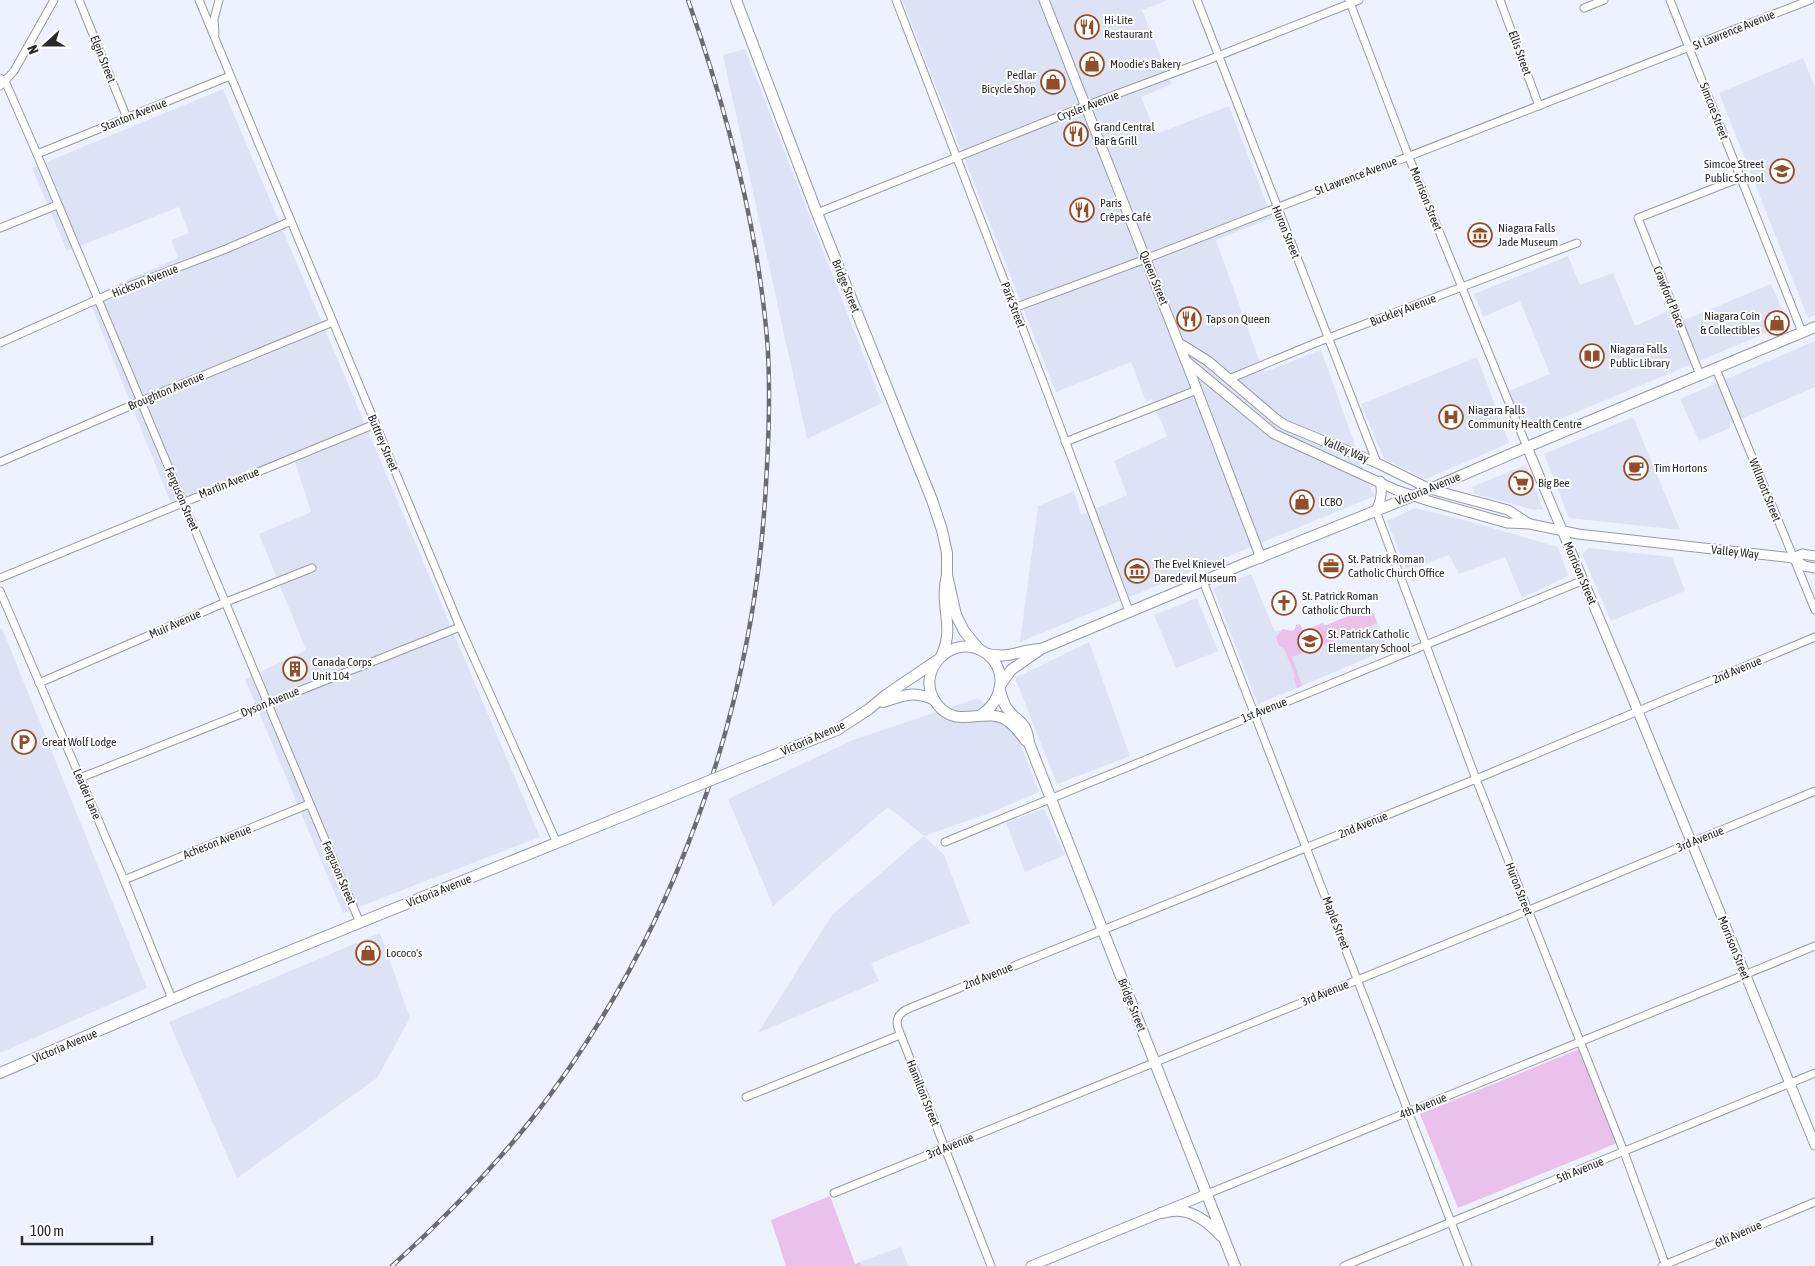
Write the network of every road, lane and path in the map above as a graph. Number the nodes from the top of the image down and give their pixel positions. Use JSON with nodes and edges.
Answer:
{"nodes":[{"id":1,"x":54,"y":0,"type":"edge"},
{"id":2,"x":79,"y":0,"type":"edge"},
{"id":3,"x":199,"y":0,"type":"edge"},
{"id":4,"x":219,"y":0,"type":"edge"},
{"id":5,"x":736,"y":0,"type":"edge"},
{"id":6,"x":896,"y":0,"type":"edge"},
{"id":7,"x":1044,"y":0,"type":"edge"},
{"id":8,"x":1197,"y":0,"type":"edge"},
{"id":9,"x":1359,"y":0,"type":"edge"},
{"id":10,"x":1500,"y":0,"type":"edge"},
{"id":11,"x":1604,"y":0,"type":"edge"},
{"id":12,"x":1670,"y":0,"type":"edge"},
{"id":13,"x":1810,"y":0,"type":"edge"},
{"id":14,"x":1349,"y":2,"type":"edge"},
{"id":15,"x":1584,"y":8,"type":"dead end"},
{"id":16,"x":215,"y":40,"type":"junction"},
{"id":17,"x":1689,"y":48,"type":"junction"},
{"id":18,"x":1219,"y":56,"type":"junction"},
{"id":19,"x":230,"y":76,"type":"junction"},
{"id":20,"x":2,"y":82,"type":"edge"},
{"id":21,"x":1085,"y":106,"type":"junction"},
{"id":22,"x":1539,"y":106,"type":"junction"},
{"id":23,"x":127,"y":118,"type":"junction"},
{"id":24,"x":36,"y":154,"type":"junction"},
{"id":25,"x":1408,"y":155,"type":"junction"},
{"id":26,"x":956,"y":158,"type":"junction"},
{"id":27,"x":1740,"y":178,"type":"junction"},
{"id":28,"x":57,"y":205,"type":"junction"},
{"id":29,"x":1276,"y":207,"type":"junction"},
{"id":30,"x":817,"y":214,"type":"junction"},
{"id":31,"x":291,"y":221,"type":"junction"},
{"id":32,"x":0,"y":228,"type":"edge"},
{"id":33,"x":1577,"y":243,"type":"dead end"},
{"id":34,"x":1145,"y":259,"type":"junction"},
{"id":35,"x":1462,"y":287,"type":"junction"},
{"id":36,"x":98,"y":300,"type":"junction"},
{"id":37,"x":1014,"y":308,"type":"junction"},
{"id":38,"x":333,"y":322,"type":"junction"},
{"id":39,"x":1815,"y":327,"type":"edge"},
{"id":40,"x":1802,"y":332,"type":"junction"},
{"id":41,"x":1329,"y":338,"type":"junction"},
{"id":42,"x":0,"y":343,"type":"edge"},
{"id":43,"x":1179,"y":343,"type":"junction"},
{"id":44,"x":1186,"y":361,"type":"junction"},
{"id":45,"x":1716,"y":369,"type":"junction"},
{"id":46,"x":1700,"y":375,"type":"junction"},
{"id":47,"x":1229,"y":378,"type":"junction"},
{"id":48,"x":1198,"y":390,"type":"junction"},
{"id":49,"x":141,"y":402,"type":"junction"},
{"id":50,"x":375,"y":424,"type":"junction"},
{"id":51,"x":1065,"y":442,"type":"junction"},
{"id":52,"x":1527,"y":447,"type":"junction"},
{"id":53,"x":0,"y":462,"type":"edge"},
{"id":54,"x":1377,"y":463,"type":"junction"},
{"id":55,"x":1380,"y":481,"type":"junction"},
{"id":56,"x":1430,"y":489,"type":"junction"},
{"id":57,"x":1412,"y":495,"type":"junction"},
{"id":58,"x":184,"y":502,"type":"junction"},
{"id":59,"x":1376,"y":511,"type":"junction"},
{"id":60,"x":1530,"y":524,"type":"junction"},
{"id":61,"x":1563,"y":531,"type":"junction"},
{"id":62,"x":1815,"y":556,"type":"edge"},
{"id":63,"x":1261,"y":558,"type":"junction"},
{"id":64,"x":1793,"y":558,"type":"junction"},
{"id":65,"x":312,"y":568,"type":"dead end"},
{"id":66,"x":1815,"y":568,"type":"edge"},
{"id":67,"x":947,"y":574,"type":"junction"},
{"id":68,"x":0,"y":578,"type":"edge"},
{"id":69,"x":1584,"y":580,"type":"junction"},
{"id":70,"x":1203,"y":581,"type":"junction"},
{"id":71,"x":0,"y":591,"type":"edge"},
{"id":72,"x":226,"y":602,"type":"junction"},
{"id":73,"x":1815,"y":610,"type":"edge"},
{"id":74,"x":1129,"y":611,"type":"junction"},
{"id":75,"x":460,"y":627,"type":"junction"},
{"id":76,"x":1815,"y":637,"type":"edge"},
{"id":77,"x":1425,"y":645,"type":"junction"},
{"id":78,"x":1041,"y":649,"type":"junction"},
{"id":79,"x":983,"y":652,"type":"junction"},
{"id":80,"x":940,"y":657,"type":"junction"},
{"id":81,"x":39,"y":683,"type":"junction"},
{"id":82,"x":1000,"y":688,"type":"junction"},
{"id":83,"x":933,"y":698,"type":"junction"},
{"id":84,"x":267,"y":703,"type":"junction"},
{"id":85,"x":875,"y":705,"type":"junction"},
{"id":86,"x":1638,"y":711,"type":"junction"},
{"id":87,"x":1254,"y":714,"type":"junction"},
{"id":88,"x":981,"y":715,"type":"junction"},
{"id":89,"x":1028,"y":743,"type":"junction"},
{"id":90,"x":80,"y":778,"type":"junction"},
{"id":91,"x":1476,"y":779,"type":"junction"},
{"id":92,"x":1815,"y":791,"type":"edge"},
{"id":93,"x":1051,"y":798,"type":"junction"},
{"id":94,"x":309,"y":804,"type":"junction"},
{"id":95,"x":945,"y":842,"type":"dead end"},
{"id":96,"x":1691,"y":842,"type":"junction"},
{"id":97,"x":557,"y":843,"type":"junction"},
{"id":98,"x":1307,"y":847,"type":"junction"},
{"id":99,"x":124,"y":880,"type":"junction"},
{"id":100,"x":1527,"y":911,"type":"junction"},
{"id":101,"x":360,"y":923,"type":"junction"},
{"id":102,"x":1102,"y":930,"type":"junction"},
{"id":103,"x":1815,"y":946,"type":"edge"},
{"id":104,"x":1745,"y":976,"type":"junction"},
{"id":105,"x":1358,"y":980,"type":"junction"},
{"id":106,"x":172,"y":999,"type":"junction"},
{"id":107,"x":910,"y":1008,"type":"joint"},
{"id":108,"x":900,"y":1035,"type":"junction"},
{"id":109,"x":1581,"y":1042,"type":"junction"},
{"id":110,"x":1154,"y":1062,"type":"junction"},
{"id":111,"x":0,"y":1073,"type":"edge"},
{"id":112,"x":1815,"y":1073,"type":"edge"},
{"id":113,"x":1790,"y":1083,"type":"junction"},
{"id":114,"x":746,"y":1097,"type":"dead end"},
{"id":115,"x":1409,"y":1111,"type":"junction"},
{"id":116,"x":1815,"y":1145,"type":"edge"},
{"id":117,"x":945,"y":1148,"type":"junction"},
{"id":118,"x":1624,"y":1152,"type":"junction"},
{"id":119,"x":834,"y":1193,"type":"dead end"},
{"id":120,"x":1207,"y":1194,"type":"junction"},
{"id":121,"x":1815,"y":1202,"type":"edge"},
{"id":122,"x":1161,"y":1213,"type":"junction"},
{"id":123,"x":1452,"y":1222,"type":"junction"},
{"id":124,"x":1225,"y":1241,"type":"junction"},
{"id":125,"x":991,"y":1266,"type":"edge"},
{"id":126,"x":1031,"y":1266,"type":"edge"},
{"id":127,"x":1235,"y":1266,"type":"edge"},
{"id":128,"x":1344,"y":1266,"type":"edge"},
{"id":129,"x":1468,"y":1266,"type":"edge"},
{"id":130,"x":1664,"y":1266,"type":"edge"}],
"edges":[{"from":1,"to":20,"type":"street"},
{"from":2,"to":23,"type":"street","name":"Elgin Street"},
{"from":3,"to":16,"type":"street","name":"Buttrey Street"},
{"from":4,"to":16,"type":"street","name":"Buttrey Street"},
{"from":5,"to":30,"type":"main road","name":"Bridge Street"},
{"from":6,"to":26,"type":"street","name":"Park Street"},
{"from":7,"to":21,"type":"street","name":"Queen Street"},
{"from":8,"to":18,"type":"street","name":"Huron Street"},
{"from":9,"to":14,"type":"street","name":"Crysler Avenue"},
{"from":10,"to":22,"type":"street","name":"Ellis Street"},
{"from":11,"to":15,"type":"street"},
{"from":12,"to":17,"type":"street","name":"Simcoe Street"},
{"from":13,"to":17,"type":"street","name":"St Lawrence Avenue"},
{"from":14,"to":18,"type":"street","name":"Crysler Avenue"},
{"from":14,"to":25,"type":"street","name":"Morrison Street"},
{"from":16,"to":19,"type":"street","name":"Buttrey Street"},
{"from":17,"to":22,"type":"street","name":"St Lawrence Avenue"},
{"from":17,"to":27,"type":"street","name":"Simcoe Street"},
{"from":18,"to":21,"type":"street","name":"Crysler Avenue"},
{"from":18,"to":29,"type":"street","name":"Huron Street"},
{"from":19,"to":23,"type":"street","name":"Stanton Avenue"},
{"from":19,"to":31,"type":"street","name":"Buttrey Street"},
{"from":20,"to":24,"type":"street","name":"Ferguson Street"},
{"from":21,"to":26,"type":"street","name":"Crysler Avenue"},
{"from":21,"to":34,"type":"street","name":"Queen Street"},
{"from":22,"to":25,"type":"street","name":"St Lawrence Avenue"},
{"from":23,"to":24,"type":"street","name":"Stanton Avenue"},
{"from":24,"to":28,"type":"street","name":"Ferguson Street"},
{"from":25,"to":29,"type":"street","name":"St Lawrence Avenue"},
{"from":25,"to":35,"type":"street","name":"Morrison Street"},
{"from":26,"to":30,"type":"street","name":"Crysler Avenue"},
{"from":26,"to":37,"type":"street","name":"Park Street"},
{"from":27,"to":40,"type":"street","name":"Simcoe Street"},
{"from":27,"to":46,"type":"street","name":"Crawford Place"},
{"from":28,"to":32,"type":"street"},
{"from":28,"to":36,"type":"street","name":"Ferguson Street"},
{"from":29,"to":34,"type":"street","name":"St Lawrence Avenue"},
{"from":29,"to":41,"type":"street","name":"Huron Street"},
{"from":30,"to":67,"type":"main road","name":"Bridge Street"},
{"from":31,"to":36,"type":"street","name":"Hickson Avenue"},
{"from":31,"to":38,"type":"street","name":"Buttrey Street"},
{"from":33,"to":35,"type":"street","name":"Buckley Avenue"},
{"from":34,"to":37,"type":"street","name":"St Lawrence Avenue"},
{"from":34,"to":43,"type":"street","name":"Queen Street"},
{"from":35,"to":41,"type":"street","name":"Buckley Avenue"},
{"from":35,"to":52,"type":"street","name":"Morrison Street"},
{"from":36,"to":42,"type":"street","name":"Hickson Avenue"},
{"from":36,"to":49,"type":"street","name":"Ferguson Street"},
{"from":37,"to":51,"type":"street","name":"Park Street"},
{"from":38,"to":49,"type":"street","name":"Broughton Avenue"},
{"from":38,"to":50,"type":"street","name":"Buttrey Street"},
{"from":39,"to":40,"type":"main road","name":"Victoria Avenue"},
{"from":40,"to":45,"type":"main road","name":"Victoria Avenue"},
{"from":41,"to":47,"type":"street","name":"Buckley Avenue"},
{"from":41,"to":54,"type":"street","name":"Huron Street"},
{"from":43,"to":44,"type":"street","name":"Queen Street"},
{"from":43,"to":47,"type":"street","name":"Valley Way"},
{"from":44,"to":48,"type":"street","name":"Queen Street"},
{"from":44,"to":55,"type":"street","name":"Valley Way"},
{"from":45,"to":46,"type":"main road","name":"Victoria Avenue"},
{"from":45,"to":64,"type":"street","name":"Willmott Street"},
{"from":46,"to":52,"type":"main road","name":"Victoria Avenue"},
{"from":47,"to":54,"type":"street","name":"Valley Way"},
{"from":48,"to":51,"type":"street"},
{"from":48,"to":63,"type":"street","name":"Queen Street"},
{"from":49,"to":53,"type":"street","name":"Broughton Avenue"},
{"from":49,"to":58,"type":"street","name":"Ferguson Street"},
{"from":50,"to":58,"type":"street","name":"Martin Avenue"},
{"from":50,"to":75,"type":"street","name":"Buttrey Street"},
{"from":51,"to":74,"type":"street","name":"Park Street"},
{"from":52,"to":56,"type":"main road","name":"Victoria Avenue"},
{"from":52,"to":61,"type":"street","name":"Morrison Street"},
{"from":54,"to":56,"type":"street","name":"Valley Way"},
{"from":55,"to":57,"type":"street","name":"Valley Way"},
{"from":55,"to":59,"type":"street"},
{"from":56,"to":57,"type":"main road","name":"Victoria Avenue"},
{"from":56,"to":60,"type":"street","name":"Valley Way"},
{"from":57,"to":59,"type":"main road","name":"Victoria Avenue"},
{"from":57,"to":60,"type":"street","name":"Valley Way"},
{"from":58,"to":68,"type":"street","name":"Martin Avenue"},
{"from":58,"to":72,"type":"street","name":"Ferguson Street"},
{"from":59,"to":63,"type":"main road","name":"Victoria Avenue"},
{"from":59,"to":77,"type":"street","name":"Huron Street"},
{"from":60,"to":61,"type":"street","name":"Valley Way"},
{"from":61,"to":64,"type":"street","name":"Valley Way"},
{"from":61,"to":69,"type":"street","name":"Morrison Street"},
{"from":62,"to":64,"type":"street","name":"Valley Way"},
{"from":63,"to":70,"type":"main road","name":"Victoria Avenue"},
{"from":64,"to":66,"type":"street","name":"Valley Way"},
{"from":64,"to":73,"type":"street","name":"Willmott Street"},
{"from":65,"to":72,"type":"street","name":"Muir Avenue"},
{"from":67,"to":79,"type":"main road","name":"Bridge Street"},
{"from":67,"to":80,"type":"main road","name":"Bridge Street"},
{"from":69,"to":77,"type":"street","name":"1st Avenue"},
{"from":69,"to":86,"type":"street","name":"Morrison Street"},
{"from":70,"to":74,"type":"main road","name":"Victoria Avenue"},
{"from":70,"to":87,"type":"street","name":"Maple Street"},
{"from":71,"to":81,"type":"street","name":"Leader Lane"},
{"from":72,"to":81,"type":"street","name":"Muir Avenue"},
{"from":72,"to":84,"type":"street","name":"Ferguson Street"},
{"from":74,"to":78,"type":"main road","name":"Victoria Avenue"},
{"from":75,"to":84,"type":"street","name":"Dyson Avenue"},
{"from":75,"to":97,"type":"street","name":"Buttrey Street"},
{"from":76,"to":86,"type":"street","name":"2nd Avenue"},
{"from":77,"to":87,"type":"street","name":"1st Avenue"},
{"from":77,"to":91,"type":"street","name":"Huron Street"},
{"from":78,"to":79,"type":"main road","name":"Victoria Avenue"},
{"from":78,"to":82,"type":"main road","name":"Victoria Avenue"},
{"from":79,"to":80,"type":"main road"},
{"from":79,"to":82,"type":"main road"},
{"from":80,"to":83,"type":"main road"},
{"from":80,"to":85,"type":"main road","name":"Victoria Avenue"},
{"from":81,"to":90,"type":"street","name":"Leader Lane"},
{"from":82,"to":88,"type":"main road"},
{"from":82,"to":89,"type":"main road","name":"Bridge Street"},
{"from":83,"to":85,"type":"main road","name":"Victoria Avenue"},
{"from":83,"to":88,"type":"main road"},
{"from":84,"to":90,"type":"street","name":"Dyson Avenue"},
{"from":84,"to":94,"type":"street","name":"Ferguson Street"},
{"from":85,"to":97,"type":"main road","name":"Victoria Avenue","bridge":true},
{"from":86,"to":91,"type":"street","name":"2nd Avenue"},
{"from":86,"to":96,"type":"street","name":"Morrison Street"},
{"from":87,"to":93,"type":"street","name":"1st Avenue"},
{"from":87,"to":98,"type":"street","name":"Maple Street"},
{"from":88,"to":89,"type":"main road","name":"Bridge Street"},
{"from":89,"to":93,"type":"main road","name":"Bridge Street"},
{"from":90,"to":99,"type":"street","name":"Leader Lane"},
{"from":91,"to":98,"type":"street","name":"2nd Avenue"},
{"from":91,"to":100,"type":"street","name":"Huron Street"},
{"from":92,"to":96,"type":"street","name":"3rd Avenue"},
{"from":93,"to":95,"type":"street","name":"1st Avenue"},
{"from":93,"to":102,"type":"main road","name":"Bridge Street"},
{"from":94,"to":99,"type":"street","name":"Acheson Avenue"},
{"from":94,"to":101,"type":"street","name":"Ferguson Street"},
{"from":96,"to":100,"type":"street","name":"3rd Avenue"},
{"from":96,"to":104,"type":"street","name":"Morrison Street"},
{"from":97,"to":101,"type":"main road","name":"Victoria Avenue"},
{"from":98,"to":102,"type":"street","name":"2nd Avenue"},
{"from":98,"to":105,"type":"street","name":"Maple Street"},
{"from":99,"to":106,"type":"street","name":"Leader Lane"},
{"from":100,"to":105,"type":"street","name":"3rd Avenue"},
{"from":100,"to":109,"type":"street","name":"Huron Street"},
{"from":101,"to":106,"type":"main road","name":"Victoria Avenue"},
{"from":102,"to":107,"type":"street","name":"2nd Avenue"},
{"from":102,"to":110,"type":"main road","name":"Bridge Street"},
{"from":103,"to":104,"type":"street","name":"4th Avenue"},
{"from":104,"to":109,"type":"street","name":"4th Avenue"},
{"from":104,"to":113,"type":"street","name":"Morrison Street"},
{"from":105,"to":110,"type":"street","name":"3rd Avenue"},
{"from":105,"to":115,"type":"street","name":"Maple Street"},
{"from":106,"to":111,"type":"main road","name":"Victoria Avenue"},
{"from":107,"to":108,"type":"street","name":"Hamilton Street"},
{"from":108,"to":114,"type":"street"},
{"from":108,"to":117,"type":"street","name":"Hamilton Street"},
{"from":109,"to":115,"type":"street","name":"4th Avenue"},
{"from":109,"to":118,"type":"street","name":"Huron Street"},
{"from":110,"to":117,"type":"street","name":"3rd Avenue"},
{"from":110,"to":120,"type":"main road","name":"Bridge Street"},
{"from":112,"to":113,"type":"street","name":"5th Avenue"},
{"from":113,"to":116,"type":"street","name":"Morrison Street"},
{"from":113,"to":118,"type":"street","name":"5th Avenue"},
{"from":115,"to":120,"type":"street","name":"4th Avenue"},
{"from":115,"to":123,"type":"street","name":"Maple Street"},
{"from":117,"to":119,"type":"street","name":"3rd Avenue"},
{"from":117,"to":125,"type":"street","name":"Hamilton Street"},
{"from":118,"to":123,"type":"street","name":"5th Avenue"},
{"from":118,"to":130,"type":"street","name":"Huron Street"},
{"from":120,"to":122,"type":"street","name":"4th Avenue"},
{"from":120,"to":124,"type":"main road","name":"Bridge Street"},
{"from":121,"to":130,"type":"street","name":"6th Avenue"},
{"from":122,"to":124,"type":"main road"},
{"from":122,"to":126,"type":"street","name":"4th Avenue"},
{"from":123,"to":128,"type":"street","name":"5th Avenue"},
{"from":123,"to":129,"type":"street","name":"Maple Street"},
{"from":124,"to":127,"type":"main road","name":"Bridge Street"}]}
